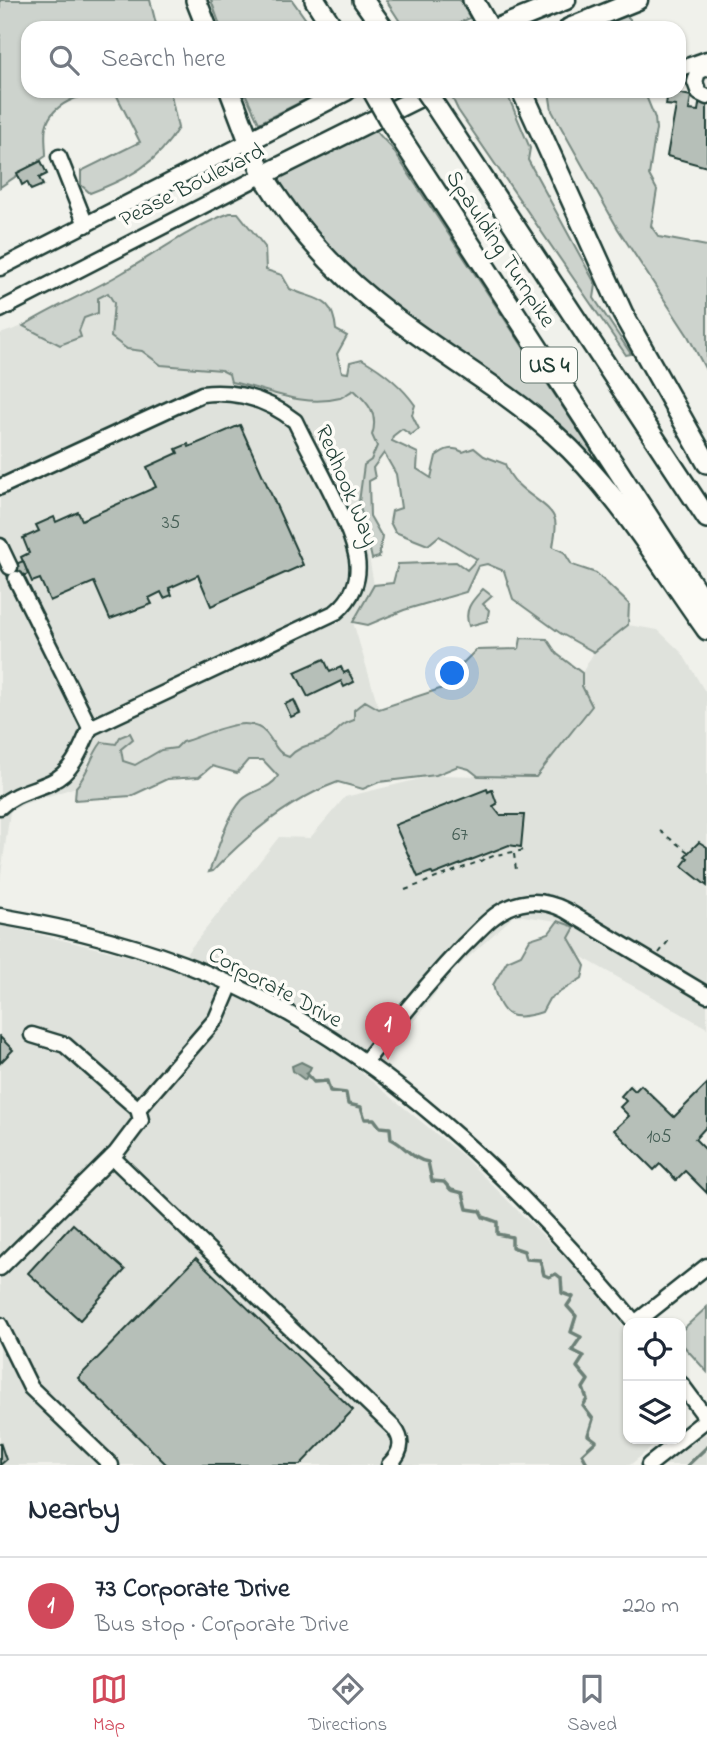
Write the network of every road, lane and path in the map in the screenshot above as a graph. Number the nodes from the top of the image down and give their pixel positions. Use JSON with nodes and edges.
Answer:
{"nodes":[{"id":1,"x":196,"y":0,"type":"edge"},
{"id":2,"x":315,"y":0,"type":"edge"},
{"id":3,"x":363,"y":0,"type":"edge"},
{"id":4,"x":474,"y":0,"type":"edge"},
{"id":5,"x":566,"y":0,"type":"edge"},
{"id":6,"x":638,"y":0,"type":"edge"},
{"id":7,"x":204,"y":21,"type":"edge"},
{"id":8,"x":328,"y":21,"type":"edge"},
{"id":9,"x":378,"y":21,"type":"edge"},
{"id":10,"x":485,"y":21,"type":"edge"},
{"id":11,"x":514,"y":21,"type":"edge"},
{"id":12,"x":586,"y":21,"type":"edge"},
{"id":13,"x":707,"y":59,"type":"edge"},
{"id":14,"x":686,"y":66,"type":"edge"},
{"id":15,"x":707,"y":68,"type":"edge"},
{"id":16,"x":707,"y":97,"type":"edge"},
{"id":17,"x":233,"y":98,"type":"edge"},
{"id":18,"x":332,"y":98,"type":"edge"},
{"id":19,"x":377,"y":98,"type":"edge"},
{"id":20,"x":421,"y":98,"type":"edge"},
{"id":21,"x":432,"y":98,"type":"edge"},
{"id":22,"x":525,"y":98,"type":"edge"},
{"id":23,"x":248,"y":141,"type":"junction"},
{"id":24,"x":59,"y":157,"type":"dead end"},
{"id":25,"x":263,"y":175,"type":"junction"},
{"id":26,"x":86,"y":225,"type":"junction"},
{"id":27,"x":0,"y":268,"type":"edge"},
{"id":28,"x":0,"y":310,"type":"edge"},
{"id":29,"x":707,"y":463,"type":"edge"},
{"id":30,"x":0,"y":487,"type":"edge"},
{"id":31,"x":707,"y":518,"type":"edge"},
{"id":32,"x":0,"y":547,"type":"edge"},
{"id":33,"x":707,"y":607,"type":"edge"},
{"id":34,"x":707,"y":630,"type":"edge"},
{"id":35,"x":90,"y":728,"type":"junction"},
{"id":36,"x":0,"y":807,"type":"edge"},
{"id":37,"x":660,"y":831,"type":"dead end"},
{"id":38,"x":526,"y":850,"type":"dead end"},
{"id":39,"x":514,"y":852,"type":"junction"},
{"id":40,"x":688,"y":852,"type":"dead end"},
{"id":41,"x":516,"y":870,"type":"dead end"},
{"id":42,"x":405,"y":890,"type":"dead end"},
{"id":43,"x":0,"y":916,"type":"edge"},
{"id":44,"x":668,"y":940,"type":"dead end"},
{"id":45,"x":657,"y":957,"type":"dead end"},
{"id":46,"x":231,"y":984,"type":"junction"},
{"id":47,"x":707,"y":995,"type":"edge"},
{"id":48,"x":32,"y":1034,"type":"dead end"},
{"id":49,"x":365,"y":1062,"type":"junction"},
{"id":50,"x":138,"y":1109,"type":"junction"},
{"id":51,"x":112,"y":1157,"type":"junction"},
{"id":52,"x":707,"y":1266,"type":"edge"},
{"id":53,"x":0,"y":1269,"type":"edge"},
{"id":54,"x":631,"y":1318,"type":"edge"},
{"id":55,"x":641,"y":1318,"type":"edge"},
{"id":56,"x":0,"y":1325,"type":"edge"},
{"id":57,"x":686,"y":1391,"type":"edge"},
{"id":58,"x":707,"y":1419,"type":"edge"},
{"id":59,"x":111,"y":1465,"type":"edge"},
{"id":60,"x":389,"y":1465,"type":"edge"},
{"id":61,"x":649,"y":1465,"type":"edge"}],
"edges":[{"from":1,"to":7,"type":"highway"},
{"from":2,"to":8,"type":"highway"},
{"from":3,"to":9,"type":"highway"},
{"from":4,"to":10,"type":"highway"},
{"from":5,"to":11,"type":"main road"},
{"from":6,"to":12,"type":"main road"},
{"from":13,"to":14,"type":"street"},
{"from":15,"to":16,"type":"street"},
{"from":17,"to":23,"type":"highway"},
{"from":18,"to":23,"type":"main road","name":"Pease Boulevard"},
{"from":19,"to":33,"type":"highway","name":"Spaulding Turnpike","number":"US 4","bridge":true},
{"from":20,"to":25,"type":"main road","name":"Pease Boulevard"},
{"from":21,"to":31,"type":"highway","name":"Spaulding Turnpike","number":"US 4"},
{"from":22,"to":29,"type":"highway"},
{"from":23,"to":25,"type":"main road"},
{"from":23,"to":26,"type":"street","name":"Pease Boulevard"},
{"from":24,"to":26,"type":"street"},
{"from":25,"to":28,"type":"street","name":"Pease Boulevard"},
{"from":25,"to":34,"type":"highway"},
{"from":26,"to":27,"type":"street","name":"Pease Boulevard"},
{"from":30,"to":35,"type":"street","name":"Redhook Way"},
{"from":32,"to":35,"type":"street"},
{"from":35,"to":36,"type":"street"},
{"from":37,"to":40,"type":"path"},
{"from":38,"to":39,"type":"path"},
{"from":39,"to":41,"type":"path"},
{"from":39,"to":42,"type":"path"},
{"from":43,"to":46,"type":"street","name":"Corporate Drive"},
{"from":44,"to":45,"type":"path"},
{"from":46,"to":49,"type":"street","name":"Corporate Drive"},
{"from":46,"to":50,"type":"street"},
{"from":47,"to":49,"type":"street"},
{"from":48,"to":50,"type":"street"},
{"from":49,"to":54,"type":"street","name":"Corporate Drive"},
{"from":50,"to":51,"type":"street"},
{"from":51,"to":53,"type":"street"},
{"from":51,"to":60,"type":"street"},
{"from":52,"to":55,"type":"street"},
{"from":56,"to":59,"type":"street"},
{"from":57,"to":58,"type":"street"},
{"from":58,"to":61,"type":"street"}]}
